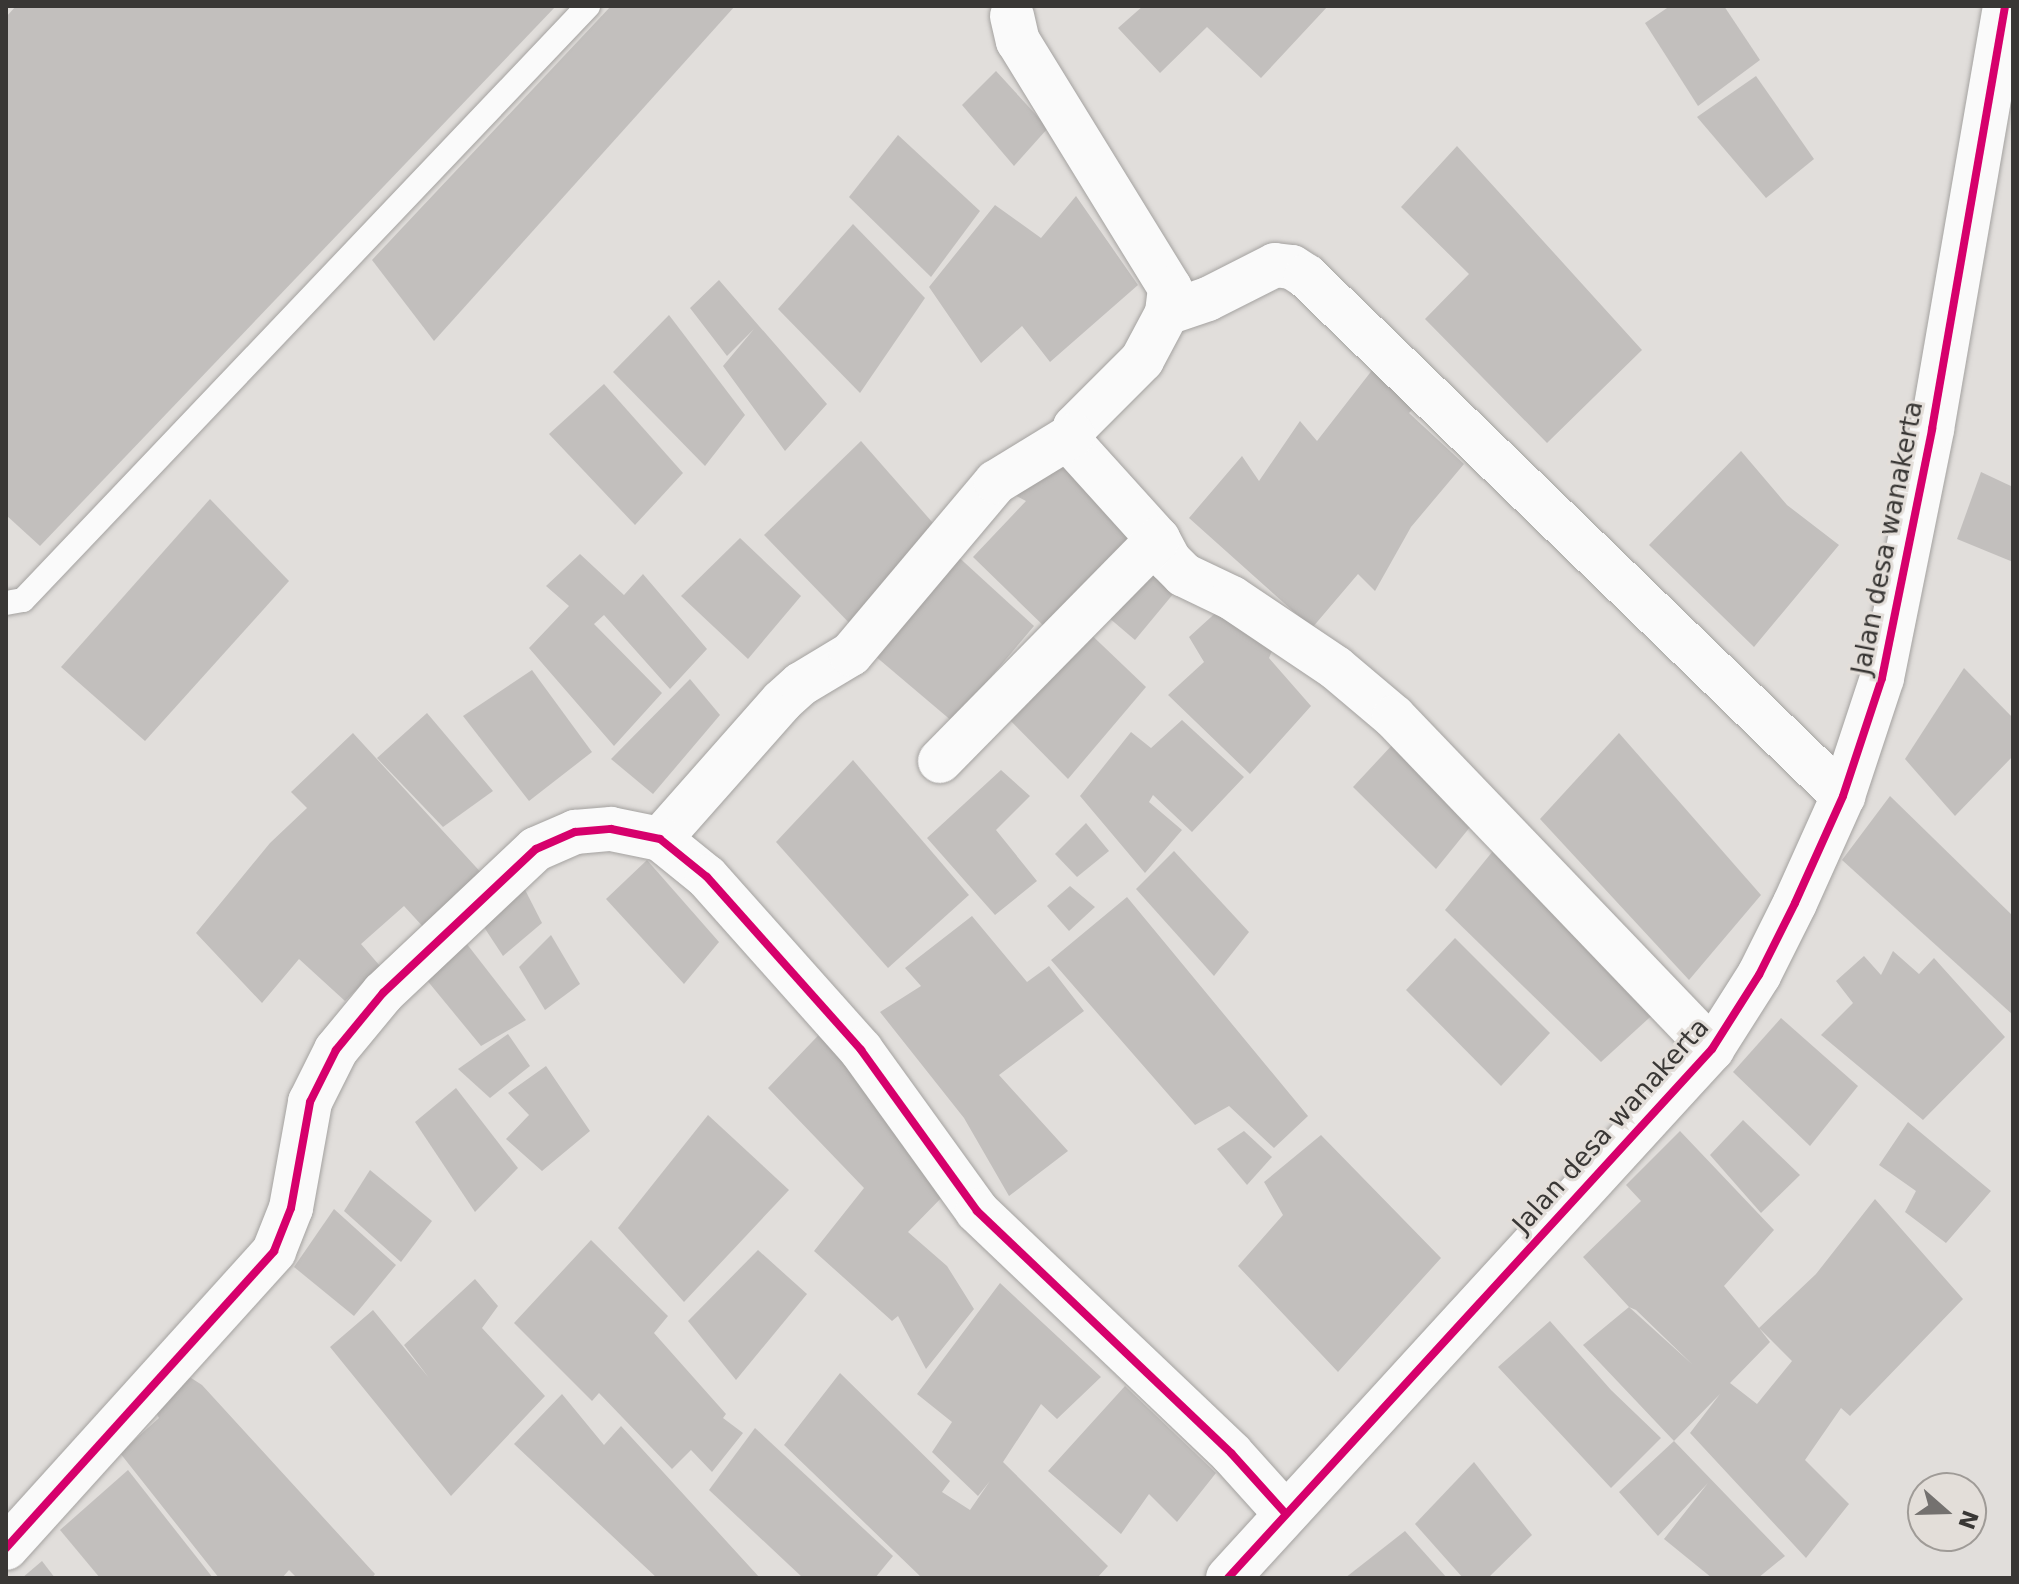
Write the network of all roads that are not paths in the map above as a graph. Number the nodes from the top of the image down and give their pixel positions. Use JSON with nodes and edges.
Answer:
{"nodes":[{"id":1,"x":588,"y":6,"type":"edge"},
{"id":2,"x":2005,"y":6,"type":"edge"},
{"id":3,"x":1014,"y":11,"type":"edge"},
{"id":4,"x":1167,"y":313,"type":"junction"},
{"id":5,"x":1073,"y":435,"type":"junction"},
{"id":6,"x":1158,"y":539,"type":"junction"},
{"id":7,"x":6,"y":603,"type":"edge"},
{"id":8,"x":940,"y":761,"type":"dead end"},
{"id":9,"x":1843,"y":796,"type":"junction"},
{"id":10,"x":660,"y":839,"type":"junction"},
{"id":11,"x":1712,"y":1049,"type":"junction"},
{"id":12,"x":1286,"y":1514,"type":"junction"},
{"id":13,"x":6,"y":1548,"type":"edge"},
{"id":14,"x":1228,"y":1578,"type":"edge"}],
"edges":[{"from":1,"to":7,"type":"lane"},
{"from":2,"to":9,"type":"street","name":"Jalan desa wanakerta"},
{"from":3,"to":4,"type":"street"},
{"from":4,"to":5,"type":"street"},
{"from":4,"to":9,"type":"street"},
{"from":5,"to":6,"type":"street"},
{"from":5,"to":10,"type":"street"},
{"from":6,"to":8,"type":"street"},
{"from":6,"to":11,"type":"street"},
{"from":9,"to":11,"type":"street","name":"Jalan desa wanakerta"},
{"from":10,"to":12,"type":"street"},
{"from":10,"to":13,"type":"street"},
{"from":11,"to":12,"type":"street","name":"Jalan desa wanakerta"},
{"from":12,"to":14,"type":"street","name":"Jalan desa wanakerta"}]}
